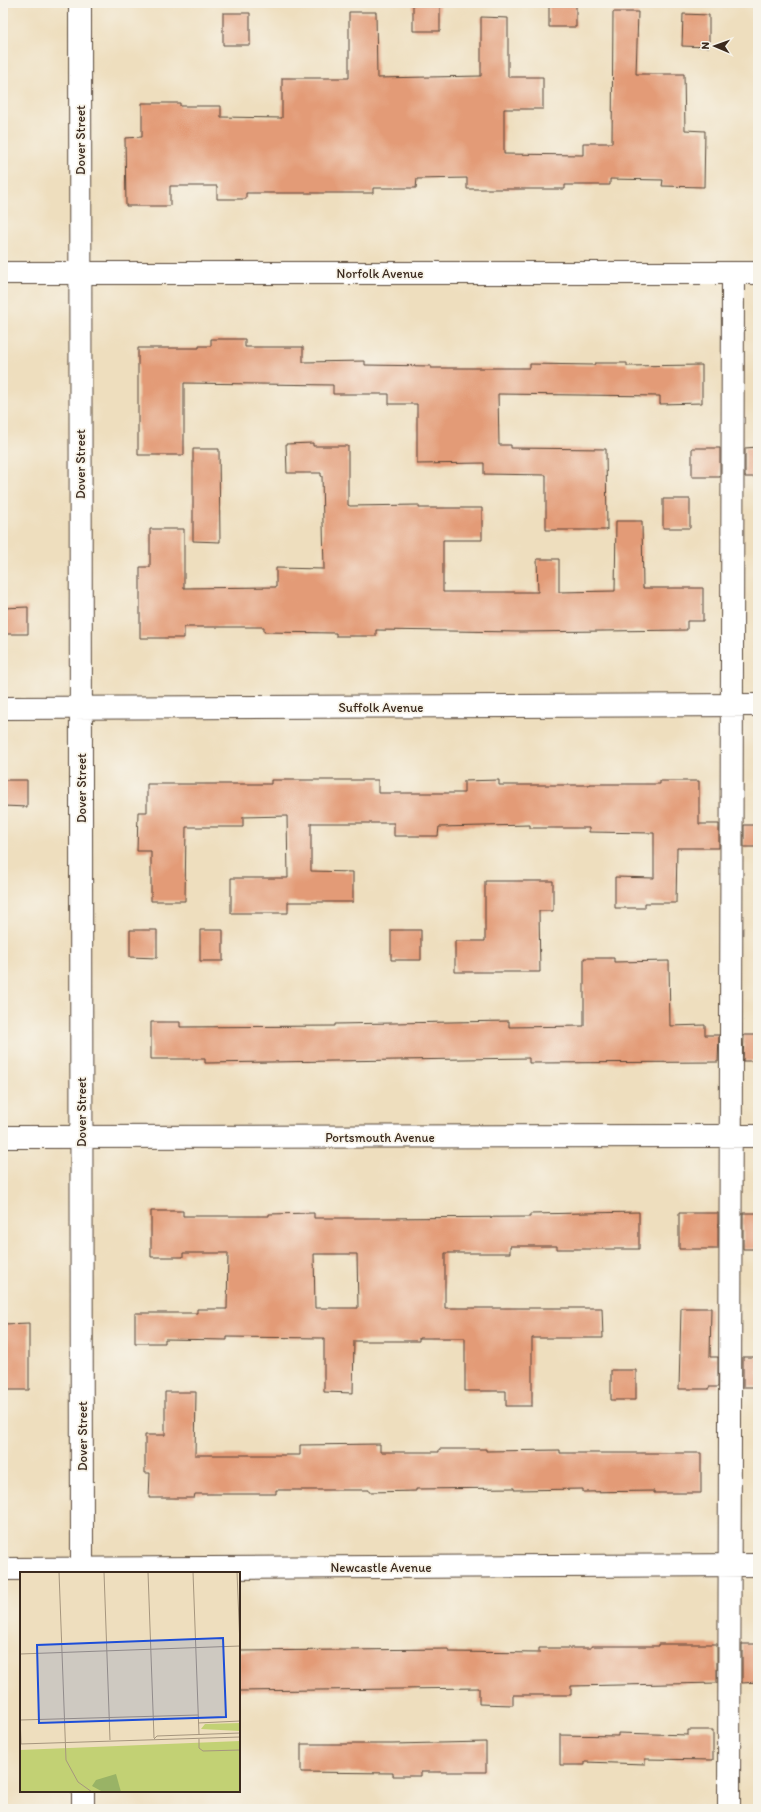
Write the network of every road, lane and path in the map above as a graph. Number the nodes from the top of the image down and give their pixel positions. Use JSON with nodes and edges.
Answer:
{"nodes":[{"id":1,"x":80,"y":3,"type":"edge"},
{"id":2,"x":3,"y":273,"type":"edge"},
{"id":3,"x":80,"y":273,"type":"junction"},
{"id":4,"x":733,"y":274,"type":"junction"},
{"id":5,"x":758,"y":274,"type":"edge"},
{"id":6,"x":758,"y":705,"type":"edge"},
{"id":7,"x":732,"y":706,"type":"junction"},
{"id":8,"x":3,"y":708,"type":"edge"},
{"id":9,"x":81,"y":708,"type":"junction"},
{"id":10,"x":731,"y":1136,"type":"junction"},
{"id":11,"x":758,"y":1136,"type":"edge"},
{"id":12,"x":3,"y":1137,"type":"edge"},
{"id":13,"x":81,"y":1138,"type":"junction"},
{"id":14,"x":758,"y":1565,"type":"edge"},
{"id":15,"x":730,"y":1566,"type":"junction"},
{"id":16,"x":3,"y":1569,"type":"edge"},
{"id":17,"x":82,"y":1571,"type":"edge"},
{"id":18,"x":83,"y":1792,"type":"edge"},
{"id":19,"x":83,"y":1809,"type":"edge"},
{"id":20,"x":729,"y":1809,"type":"edge"}],
"edges":[{"from":1,"to":3,"type":"street","name":"Dover Street"},
{"from":2,"to":3,"type":"street","name":"Norfolk Avenue"},
{"from":3,"to":4,"type":"street","name":"Norfolk Avenue"},
{"from":3,"to":9,"type":"street","name":"Dover Street"},
{"from":4,"to":5,"type":"street","name":"Norfolk Avenue"},
{"from":4,"to":7,"type":"street"},
{"from":6,"to":7,"type":"street","name":"Suffolk Avenue"},
{"from":7,"to":9,"type":"street","name":"Suffolk Avenue"},
{"from":7,"to":10,"type":"street"},
{"from":8,"to":9,"type":"street","name":"Suffolk Avenue"},
{"from":9,"to":13,"type":"street","name":"Dover Street"},
{"from":10,"to":11,"type":"street","name":"Portsmouth Avenue"},
{"from":10,"to":13,"type":"street","name":"Portsmouth Avenue"},
{"from":10,"to":15,"type":"street"},
{"from":12,"to":13,"type":"street","name":"Portsmouth Avenue"},
{"from":13,"to":17,"type":"street","name":"Dover Street"},
{"from":14,"to":15,"type":"street","name":"Newcastle Avenue"},
{"from":15,"to":17,"type":"street","name":"Newcastle Avenue"},
{"from":15,"to":20,"type":"street"},
{"from":16,"to":17,"type":"street","name":"Newcastle Avenue"},
{"from":18,"to":19,"type":"street"}]}
